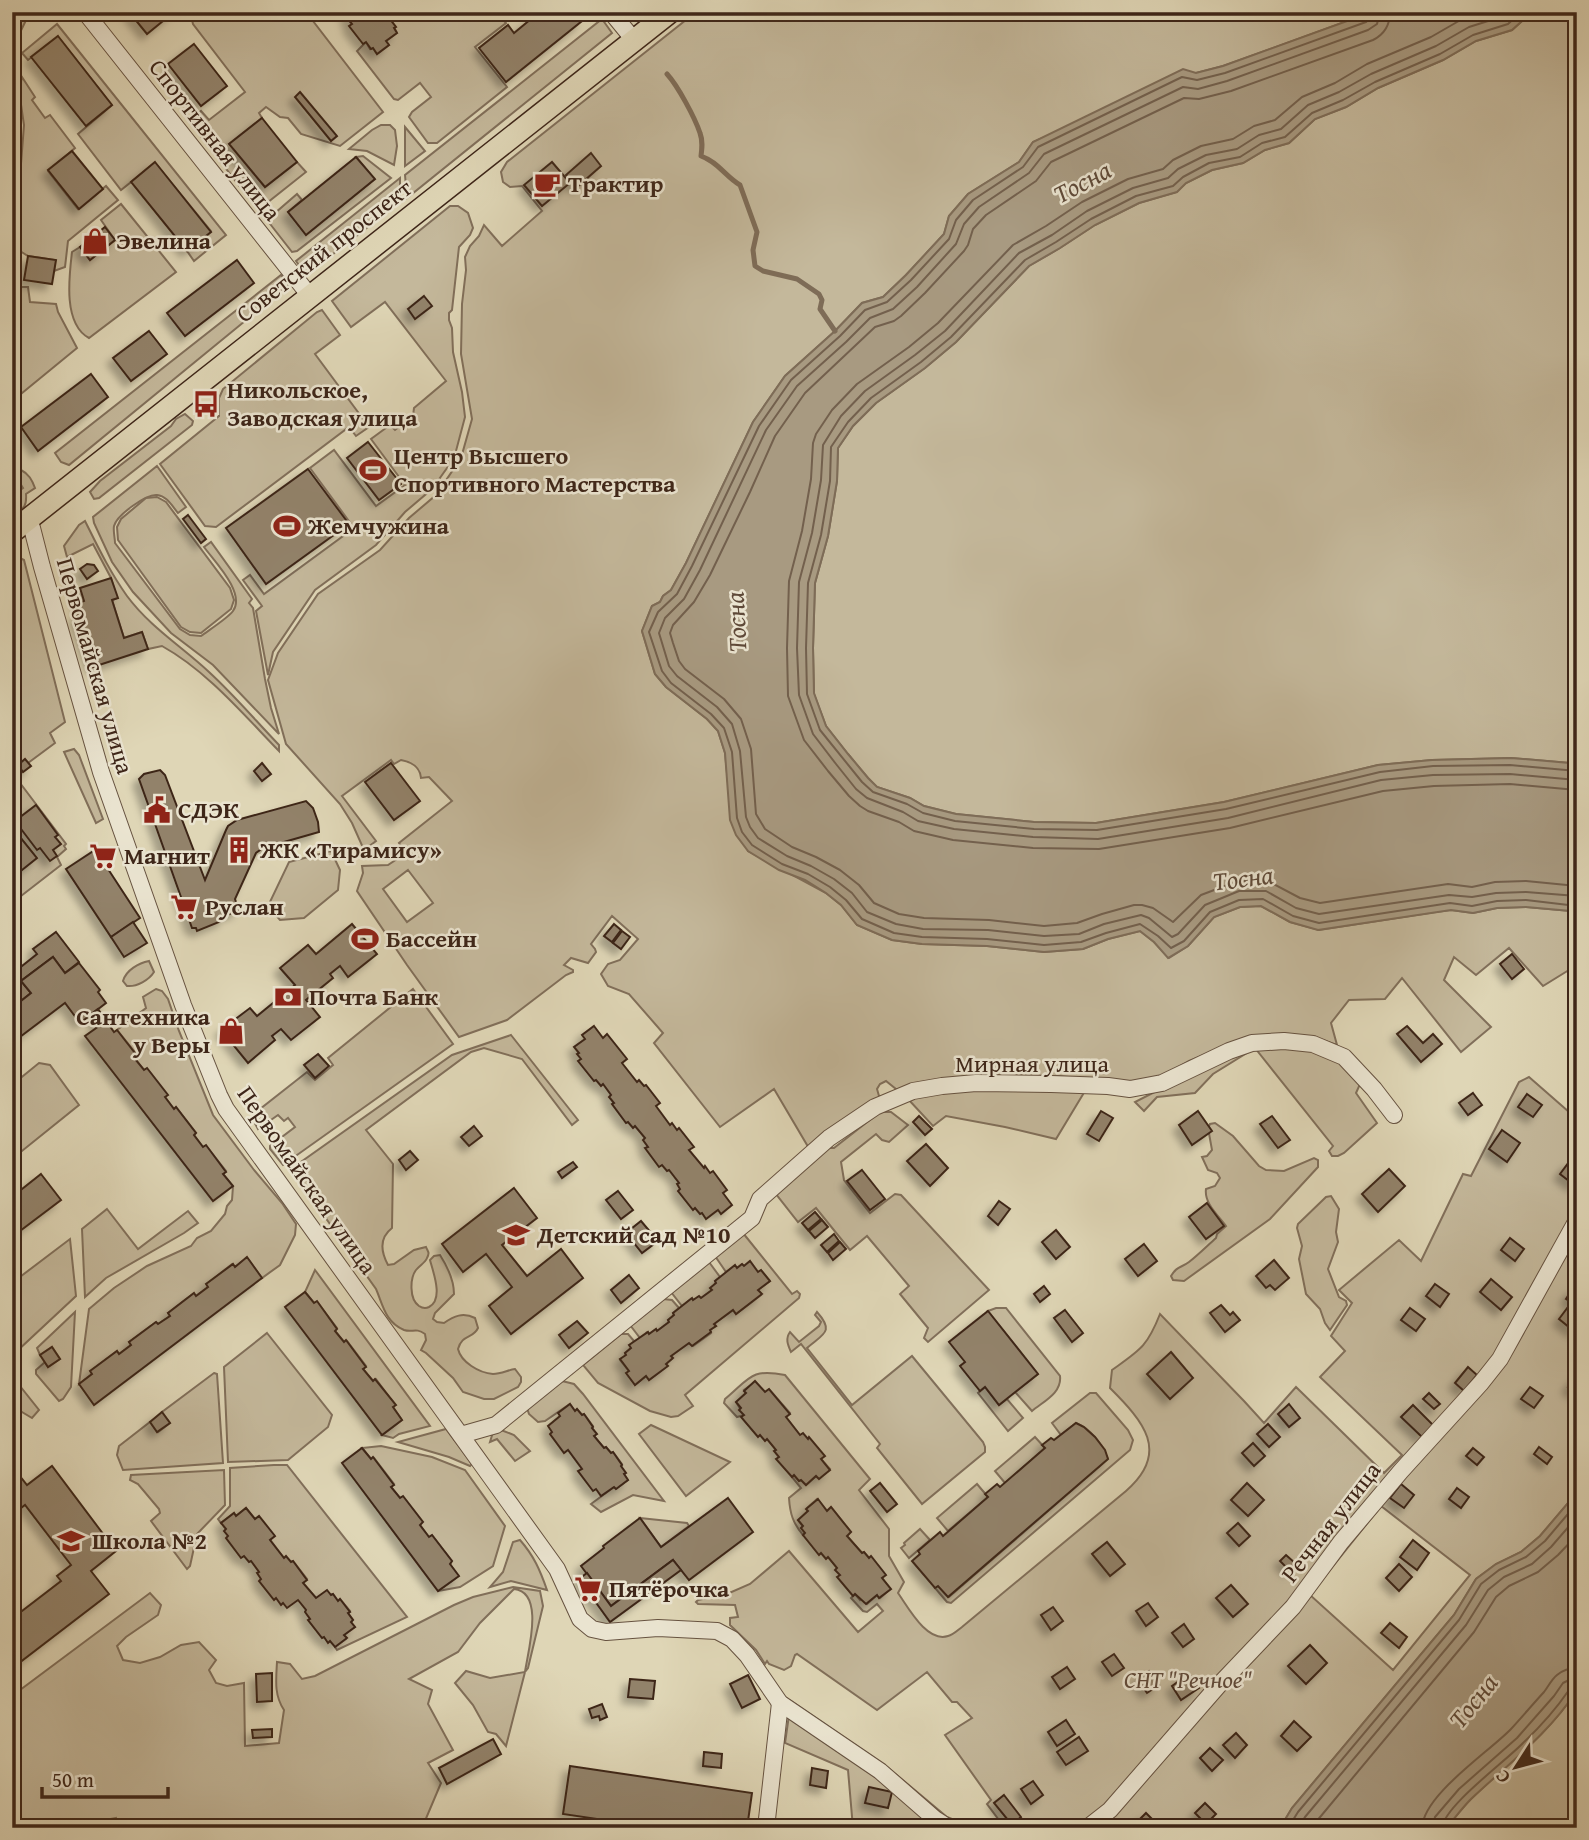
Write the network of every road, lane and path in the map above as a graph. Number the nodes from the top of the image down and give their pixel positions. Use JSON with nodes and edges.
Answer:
{"nodes":[{"id":1,"x":85,"y":12,"type":"edge"},
{"id":2,"x":611,"y":12,"type":"edge"},
{"id":3,"x":670,"y":12,"type":"edge"},
{"id":4,"x":634,"y":40,"type":"junction"},
{"id":5,"x":310,"y":296,"type":"junction"},
{"id":6,"x":20,"y":525,"type":"edge"},
{"id":7,"x":1394,"y":1115,"type":"dead end"},
{"id":8,"x":1577,"y":1220,"type":"edge"},
{"id":9,"x":461,"y":1435,"type":"junction"},
{"id":10,"x":780,"y":1703,"type":"junction"},
{"id":11,"x":766,"y":1828,"type":"edge"},
{"id":12,"x":949,"y":1828,"type":"edge"},
{"id":13,"x":1087,"y":1828,"type":"edge"}],
"edges":[{"from":1,"to":5,"type":"street","name":"Спортивная улица"},
{"from":2,"to":4,"type":"street"},
{"from":3,"to":4,"type":"main road","name":"Советский проспект"},
{"from":4,"to":5,"type":"main road","name":"Советский проспект"},
{"from":5,"to":6,"type":"main road","name":"Советский проспект"},
{"from":6,"to":9,"type":"street","name":"Первомайская улица"},
{"from":7,"to":9,"type":"street","name":"Мирная улица"},
{"from":8,"to":13,"type":"street","name":"Речная улица"},
{"from":9,"to":10,"type":"street","name":"Первомайская улица"},
{"from":10,"to":11,"type":"street"},
{"from":10,"to":12,"type":"street"}]}
